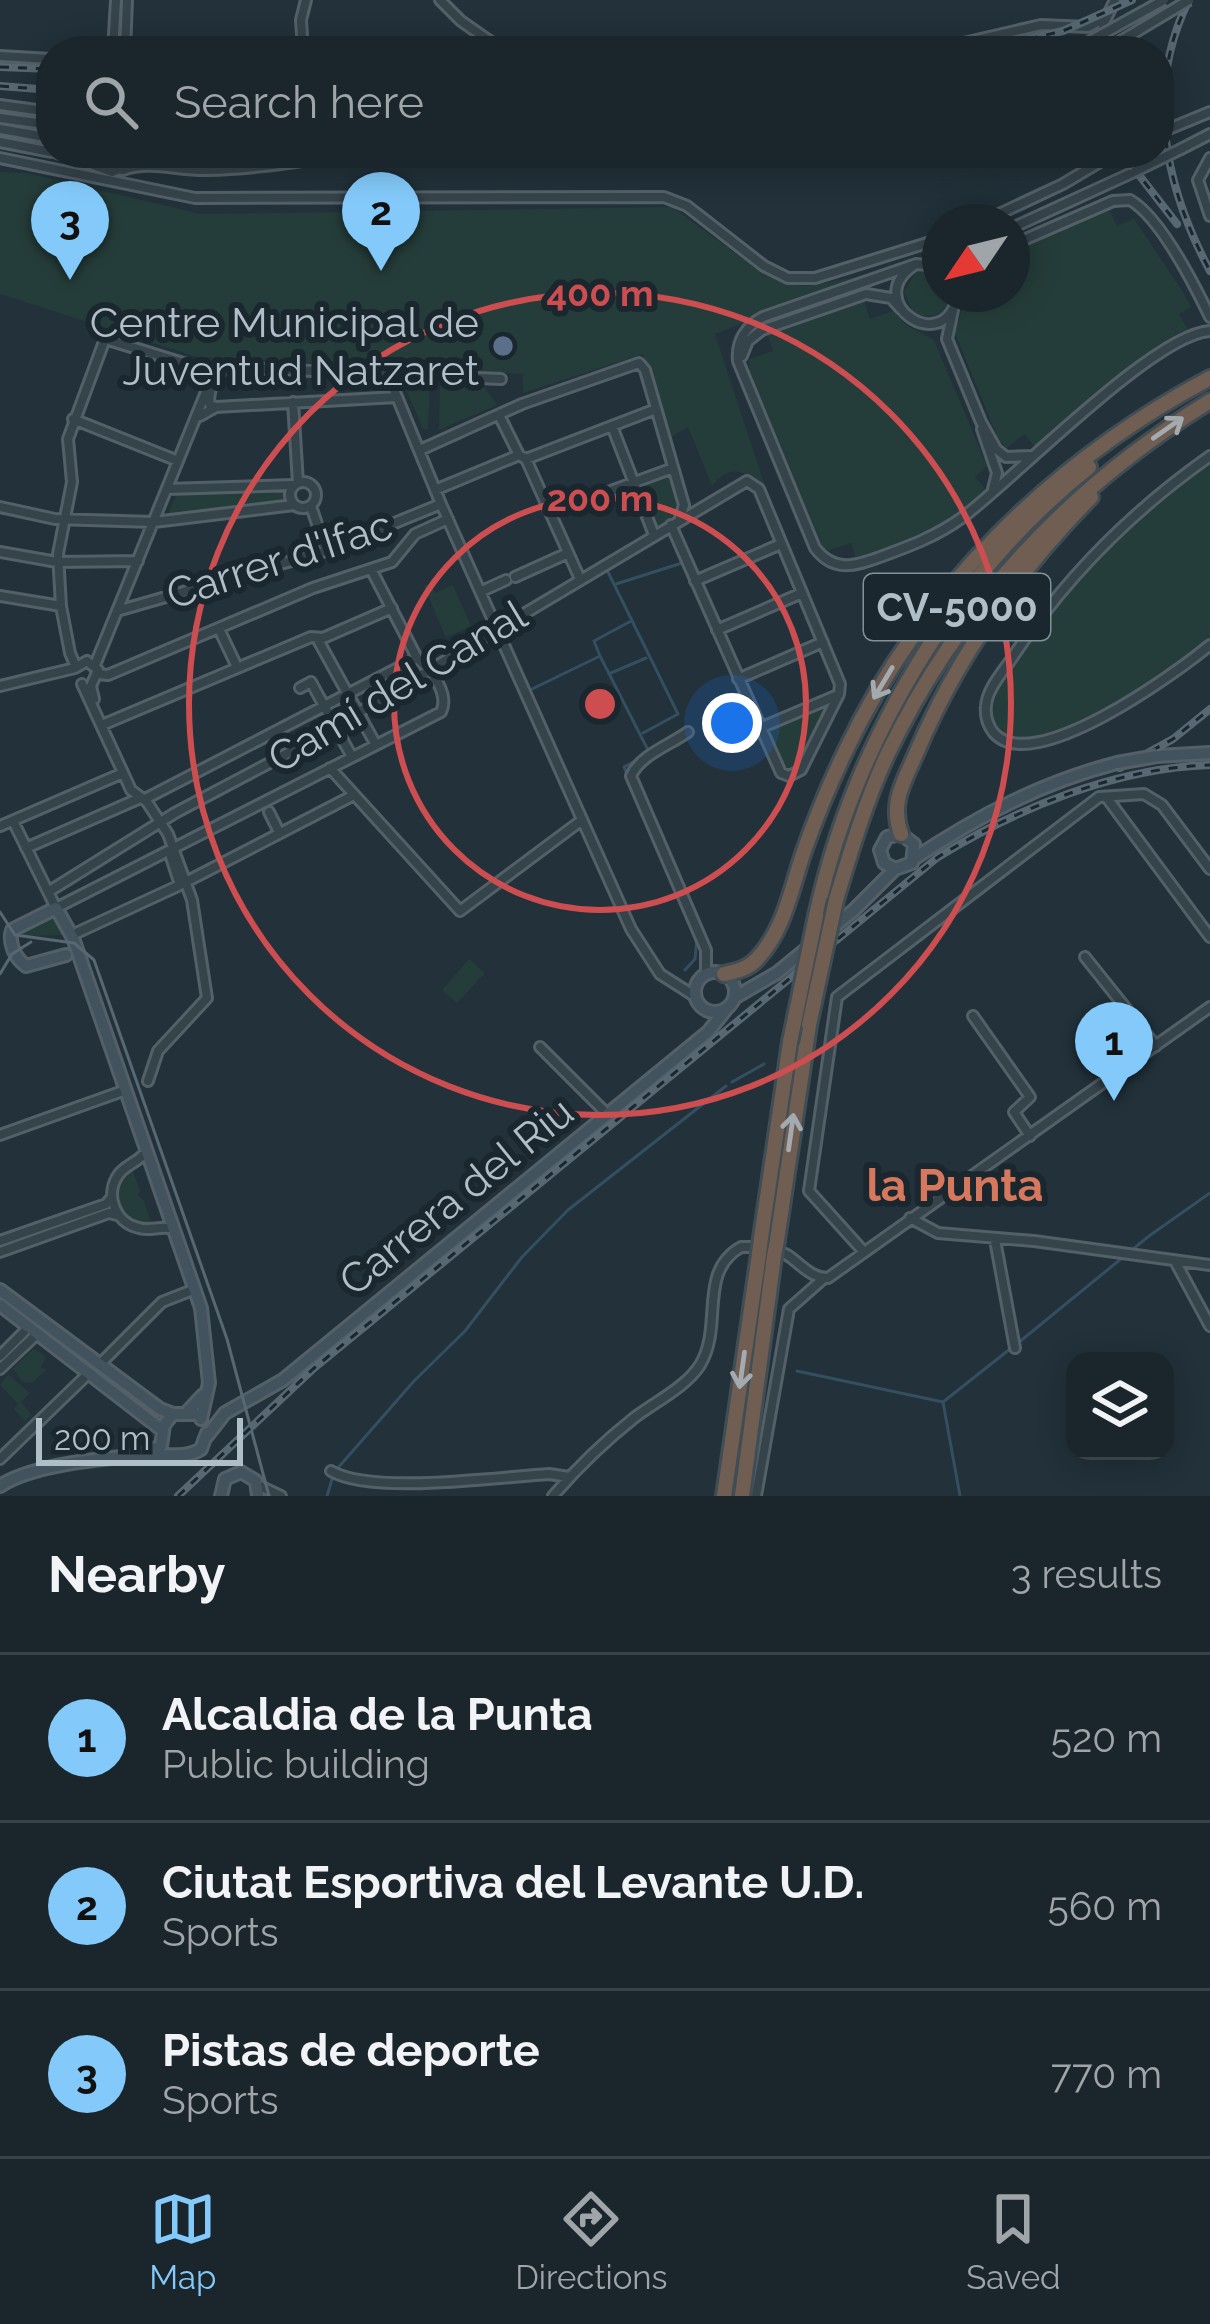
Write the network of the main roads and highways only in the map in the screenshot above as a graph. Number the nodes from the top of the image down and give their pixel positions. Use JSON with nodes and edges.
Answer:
{"nodes":[{"id":1,"x":1210,"y":379,"type":"edge"},
{"id":2,"x":1210,"y":401,"type":"edge"},
{"id":3,"x":1127,"y":458,"type":"junction"},
{"id":4,"x":906,"y":837,"type":"road end"},
{"id":5,"x":728,"y":977,"type":"road end"},
{"id":6,"x":768,"y":1247,"type":"junction"},
{"id":7,"x":724,"y":1496,"type":"edge"},
{"id":8,"x":742,"y":1496,"type":"edge"}],
"edges":[{"from":1,"to":5,"type":"highway","one_way":true},
{"from":1,"to":6,"type":"highway","number":"CV-5000","bridge":true},
{"from":3,"to":2,"type":"highway","number":"CV-5000","one_way":true},
{"from":3,"to":4,"type":"highway"},
{"from":6,"to":3,"type":"highway","number":"CV-5000","one_way":true,"bridge":true},
{"from":6,"to":7,"type":"highway","number":"CV-5000","one_way":true},
{"from":6,"to":8,"type":"highway","number":"CV-5000"}]}
